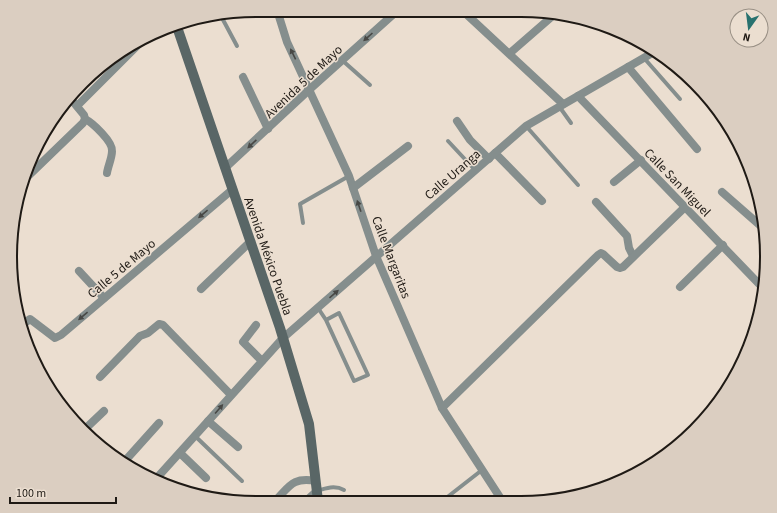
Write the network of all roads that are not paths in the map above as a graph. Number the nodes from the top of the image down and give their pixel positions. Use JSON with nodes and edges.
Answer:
{"nodes":[{"id":1,"x":279,"y":17,"type":"edge"},
{"id":2,"x":391,"y":17,"type":"edge"},
{"id":3,"x":470,"y":17,"type":"edge"},
{"id":4,"x":223,"y":19,"type":"edge"},
{"id":5,"x":549,"y":19,"type":"edge"},
{"id":6,"x":178,"y":31,"type":"edge"},
{"id":7,"x":237,"y":46,"type":"dead end"},
{"id":8,"x":510,"y":53,"type":"junction"},
{"id":9,"x":650,"y":55,"type":"edge"},
{"id":10,"x":644,"y":58,"type":"junction"},
{"id":11,"x":343,"y":61,"type":"junction"},
{"id":12,"x":115,"y":63,"type":"edge"},
{"id":13,"x":628,"y":67,"type":"junction"},
{"id":14,"x":243,"y":77,"type":"dead end"},
{"id":15,"x":370,"y":85,"type":"dead end"},
{"id":16,"x":310,"y":89,"type":"junction"},
{"id":17,"x":578,"y":96,"type":"junction"},
{"id":18,"x":680,"y":99,"type":"dead end"},
{"id":19,"x":74,"y":102,"type":"edge"},
{"id":20,"x":77,"y":106,"type":"junction"},
{"id":21,"x":560,"y":106,"type":"junction"},
{"id":22,"x":85,"y":119,"type":"junction"},
{"id":23,"x":457,"y":121,"type":"dead end"},
{"id":24,"x":572,"y":123,"type":"dead end"},
{"id":25,"x":526,"y":126,"type":"junction"},
{"id":26,"x":268,"y":129,"type":"junction"},
{"id":27,"x":448,"y":141,"type":"dead end"},
{"id":28,"x":408,"y":146,"type":"dead end"},
{"id":29,"x":697,"y":148,"type":"dead end"},
{"id":30,"x":492,"y":156,"type":"junction"},
{"id":31,"x":641,"y":160,"type":"junction"},
{"id":32,"x":225,"y":168,"type":"junction"},
{"id":33,"x":475,"y":170,"type":"junction"},
{"id":34,"x":33,"y":171,"type":"edge"},
{"id":35,"x":107,"y":173,"type":"dead end"},
{"id":36,"x":349,"y":176,"type":"junction"},
{"id":37,"x":614,"y":182,"type":"dead end"},
{"id":38,"x":578,"y":184,"type":"dead end"},
{"id":39,"x":353,"y":188,"type":"junction"},
{"id":40,"x":233,"y":189,"type":"junction"},
{"id":41,"x":722,"y":192,"type":"dead end"},
{"id":42,"x":542,"y":201,"type":"dead end"},
{"id":43,"x":596,"y":202,"type":"dead end"},
{"id":44,"x":684,"y":208,"type":"junction"},
{"id":45,"x":303,"y":222,"type":"dead end"},
{"id":46,"x":758,"y":223,"type":"edge"},
{"id":47,"x":251,"y":241,"type":"junction"},
{"id":48,"x":723,"y":245,"type":"junction"},
{"id":49,"x":376,"y":256,"type":"junction"},
{"id":50,"x":633,"y":256,"type":"junction"},
{"id":51,"x":79,"y":271,"type":"dead end"},
{"id":52,"x":758,"y":284,"type":"edge"},
{"id":53,"x":680,"y":287,"type":"dead end"},
{"id":54,"x":201,"y":289,"type":"dead end"},
{"id":55,"x":104,"y":298,"type":"junction"},
{"id":56,"x":318,"y":307,"type":"junction"},
{"id":57,"x":326,"y":320,"type":"junction"},
{"id":58,"x":26,"y":322,"type":"edge"},
{"id":59,"x":256,"y":325,"type":"dead end"},
{"id":60,"x":283,"y":338,"type":"junction"},
{"id":61,"x":262,"y":361,"type":"junction"},
{"id":62,"x":100,"y":377,"type":"dead end"},
{"id":63,"x":231,"y":395,"type":"junction"},
{"id":64,"x":442,"y":408,"type":"junction"},
{"id":65,"x":104,"y":411,"type":"dead end"},
{"id":66,"x":208,"y":421,"type":"junction"},
{"id":67,"x":159,"y":423,"type":"dead end"},
{"id":68,"x":88,"y":427,"type":"edge"},
{"id":69,"x":195,"y":436,"type":"junction"},
{"id":70,"x":238,"y":447,"type":"dead end"},
{"id":71,"x":180,"y":453,"type":"junction"},
{"id":72,"x":127,"y":458,"type":"edge"},
{"id":73,"x":482,"y":470,"type":"junction"},
{"id":74,"x":159,"y":475,"type":"edge"},
{"id":75,"x":206,"y":478,"type":"dead end"},
{"id":76,"x":316,"y":480,"type":"junction"},
{"id":77,"x":242,"y":481,"type":"dead end"},
{"id":78,"x":344,"y":490,"type":"dead end"},
{"id":79,"x":280,"y":496,"type":"edge"},
{"id":80,"x":318,"y":496,"type":"edge"},
{"id":81,"x":449,"y":496,"type":"edge"},
{"id":82,"x":498,"y":496,"type":"edge"}],
"edges":[{"from":16,"to":1,"type":"street","name":"Calle Margaritas","one_way":true},
{"from":2,"to":11,"type":"street","name":"Avenida 5 de Mayo","one_way":true},
{"from":3,"to":8,"type":"street"},
{"from":4,"to":7,"type":"lane"},
{"from":5,"to":8,"type":"street"},
{"from":6,"to":32,"type":"main road","name":"Avenida México Puebla"},
{"from":8,"to":21,"type":"street"},
{"from":9,"to":10,"type":"street","name":"Calle Uranga"},
{"from":10,"to":13,"type":"street","name":"Calle Uranga"},
{"from":10,"to":18,"type":"lane"},
{"from":11,"to":15,"type":"lane"},
{"from":11,"to":16,"type":"street","name":"Avenida 5 de Mayo"},
{"from":12,"to":20,"type":"street"},
{"from":13,"to":17,"type":"street","name":"Calle Uranga"},
{"from":13,"to":29,"type":"street"},
{"from":14,"to":26,"type":"street"},
{"from":16,"to":26,"type":"street","name":"Avenida 5 de Mayo"},
{"from":16,"to":36,"type":"street","name":"Calle Margaritas"},
{"from":17,"to":21,"type":"street","name":"Calle Uranga"},
{"from":17,"to":31,"type":"street","name":"Calle San Miguel"},
{"from":19,"to":20,"type":"street"},
{"from":20,"to":22,"type":"street"},
{"from":21,"to":24,"type":"lane"},
{"from":21,"to":25,"type":"street","name":"Calle Uranga"},
{"from":22,"to":34,"type":"street"},
{"from":22,"to":35,"type":"street"},
{"from":23,"to":30,"type":"street"},
{"from":25,"to":30,"type":"street","name":"Calle Uranga"},
{"from":25,"to":38,"type":"lane"},
{"from":26,"to":32,"type":"street","name":"Avenida 5 de Mayo","one_way":true},
{"from":27,"to":33,"type":"lane"},
{"from":28,"to":39,"type":"street"},
{"from":30,"to":33,"type":"street","name":"Calle Uranga"},
{"from":30,"to":42,"type":"street"},
{"from":31,"to":37,"type":"street"},
{"from":31,"to":44,"type":"street","name":"Calle San Miguel"},
{"from":32,"to":40,"type":"main road","name":"Avenida México Puebla"},
{"from":33,"to":49,"type":"street","name":"Calle Uranga"},
{"from":36,"to":39,"type":"street","name":"Calle Margaritas"},
{"from":36,"to":45,"type":"lane"},
{"from":49,"to":39,"type":"street","name":"Calle Margaritas","one_way":true},
{"from":40,"to":47,"type":"main road","name":"Avenida México Puebla"},
{"from":40,"to":55,"type":"street","name":"Calle 5 de Mayo","one_way":true},
{"from":41,"to":46,"type":"street"},
{"from":43,"to":50,"type":"street"},
{"from":44,"to":48,"type":"street","name":"Calle San Miguel"},
{"from":44,"to":50,"type":"street"},
{"from":47,"to":54,"type":"street"},
{"from":47,"to":60,"type":"main road","name":"Avenida México Puebla"},
{"from":48,"to":52,"type":"street","name":"Calle San Miguel"},
{"from":48,"to":53,"type":"street"},
{"from":56,"to":49,"type":"street","name":"Calle Uranga","one_way":true},
{"from":49,"to":64,"type":"street","name":"Calle Margaritas"},
{"from":50,"to":64,"type":"street"},
{"from":51,"to":55,"type":"street"},
{"from":55,"to":58,"type":"street","name":"Calle 5 de Mayo","one_way":true},
{"from":56,"to":57,"type":"lane"},
{"from":56,"to":60,"type":"street","name":"Calle Uranga"},
{"from":57,"to":57,"type":"lane"},
{"from":59,"to":61,"type":"street"},
{"from":60,"to":61,"type":"street","name":"Calle Uranga"},
{"from":60,"to":76,"type":"main road","name":"Avenida México Puebla"},
{"from":61,"to":63,"type":"street","name":"Calle Uranga"},
{"from":62,"to":63,"type":"street"},
{"from":66,"to":63,"type":"street","name":"Calle Uranga","one_way":true},
{"from":64,"to":73,"type":"street","name":"Calle Margaritas"},
{"from":65,"to":68,"type":"street"},
{"from":66,"to":69,"type":"street","name":"Calle Uranga"},
{"from":66,"to":70,"type":"street"},
{"from":67,"to":72,"type":"street"},
{"from":69,"to":71,"type":"street","name":"Calle Uranga"},
{"from":69,"to":77,"type":"lane"},
{"from":71,"to":74,"type":"street","name":"Calle Uranga"},
{"from":71,"to":75,"type":"street"},
{"from":73,"to":81,"type":"lane"},
{"from":73,"to":82,"type":"street","name":"Calle Margaritas"},
{"from":76,"to":79,"type":"street"},
{"from":76,"to":80,"type":"main road","name":"Avenida México Puebla"},
{"from":78,"to":80,"type":"lane"}]}
